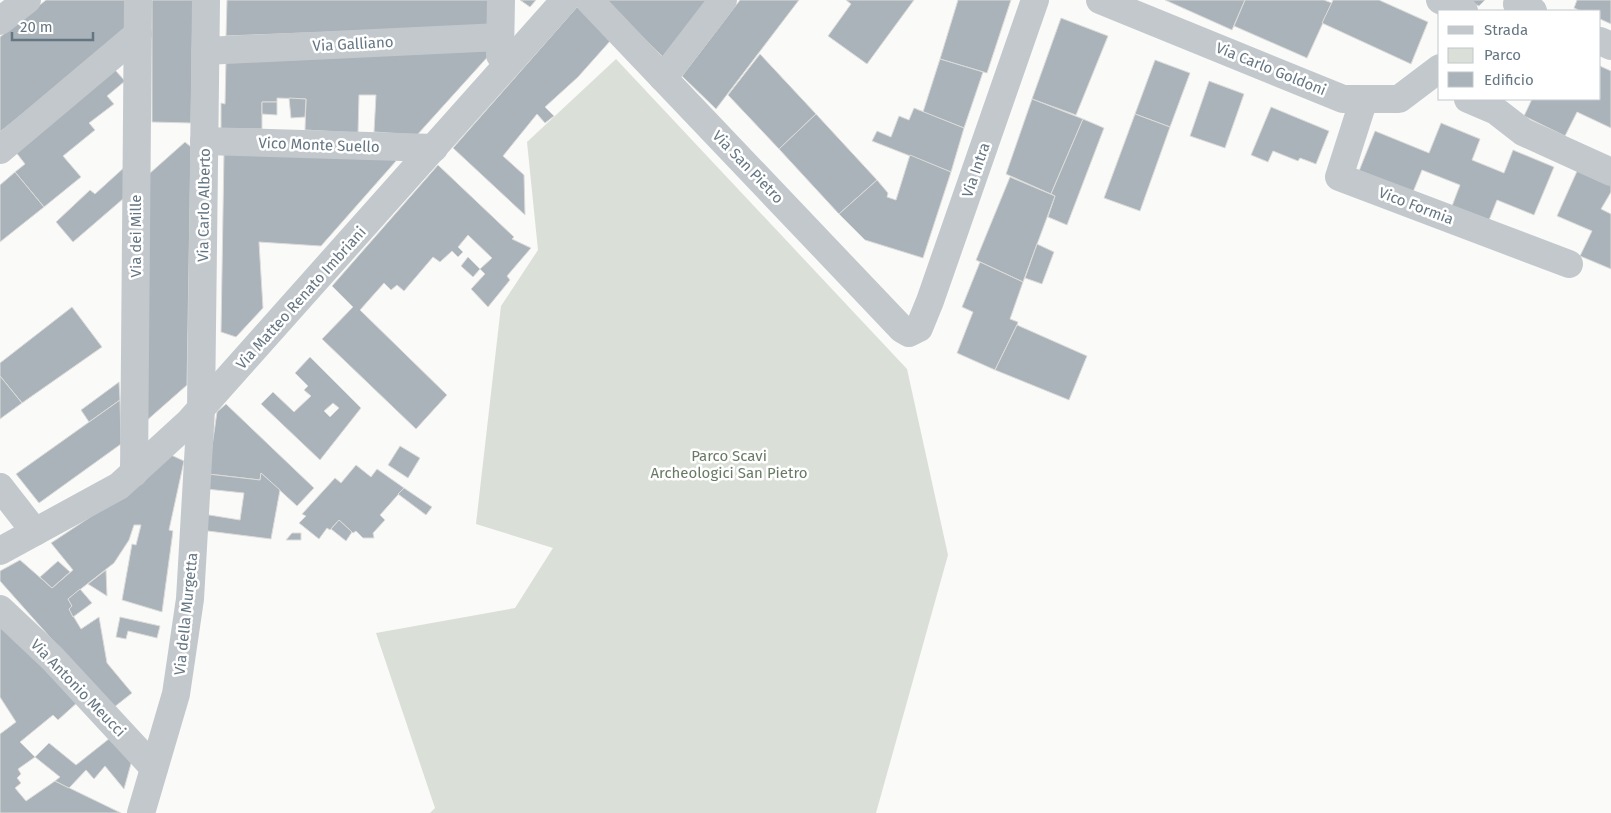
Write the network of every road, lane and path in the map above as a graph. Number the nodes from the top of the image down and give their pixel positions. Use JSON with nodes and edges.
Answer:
{"nodes":[{"id":1,"x":27,"y":0,"type":"edge"},
{"id":2,"x":138,"y":0,"type":"edge"},
{"id":3,"x":206,"y":0,"type":"edge"},
{"id":4,"x":501,"y":0,"type":"edge"},
{"id":5,"x":565,"y":0,"type":"edge"},
{"id":6,"x":589,"y":0,"type":"edge"},
{"id":7,"x":723,"y":0,"type":"edge"},
{"id":8,"x":1035,"y":0,"type":"edge"},
{"id":9,"x":1100,"y":0,"type":"edge"},
{"id":10,"x":1440,"y":0,"type":"edge"},
{"id":11,"x":1462,"y":10,"type":"edge"},
{"id":12,"x":0,"y":22,"type":"edge"},
{"id":13,"x":138,"y":34,"type":"junction"},
{"id":14,"x":500,"y":37,"type":"junction"},
{"id":15,"x":206,"y":51,"type":"junction"},
{"id":16,"x":500,"y":74,"type":"junction"},
{"id":17,"x":663,"y":78,"type":"junction"},
{"id":18,"x":1435,"y":78,"type":"edge"},
{"id":19,"x":1364,"y":99,"type":"junction"},
{"id":20,"x":1470,"y":100,"type":"edge"},
{"id":21,"x":204,"y":142,"type":"junction"},
{"id":22,"x":434,"y":148,"type":"junction"},
{"id":23,"x":0,"y":150,"type":"edge"},
{"id":24,"x":1611,"y":172,"type":"edge"},
{"id":25,"x":1570,"y":264,"type":"dead end"},
{"id":26,"x":909,"y":333,"type":"joint"},
{"id":27,"x":201,"y":410,"type":"junction"},
{"id":28,"x":134,"y":473,"type":"junction"},
{"id":29,"x":0,"y":488,"type":"edge"},
{"id":30,"x":36,"y":532,"type":"junction"},
{"id":31,"x":0,"y":551,"type":"edge"},
{"id":32,"x":0,"y":609,"type":"edge"},
{"id":33,"x":154,"y":768,"type":"junction"},
{"id":34,"x":141,"y":813,"type":"edge"}],
"edges":[{"from":1,"to":12,"type":"street"},
{"from":2,"to":13,"type":"street","name":"Via dei Mille"},
{"from":3,"to":15,"type":"street","name":"Via Carlo Alberto"},
{"from":4,"to":14,"type":"street"},
{"from":5,"to":16,"type":"street","name":"Via Matteo Renato Imbriani"},
{"from":6,"to":17,"type":"street","name":"Via San Pietro"},
{"from":7,"to":17,"type":"street"},
{"from":8,"to":26,"type":"street","name":"Via Intra"},
{"from":9,"to":19,"type":"street","name":"Via Carlo Goldoni"},
{"from":10,"to":11,"type":"street"},
{"from":13,"to":23,"type":"street"},
{"from":13,"to":28,"type":"street","name":"Via dei Mille"},
{"from":14,"to":15,"type":"street","name":"Via Galliano"},
{"from":14,"to":16,"type":"street"},
{"from":15,"to":21,"type":"street","name":"Via Carlo Alberto"},
{"from":16,"to":22,"type":"street","name":"Via Matteo Renato Imbriani"},
{"from":17,"to":26,"type":"street","name":"Via San Pietro"},
{"from":18,"to":19,"type":"street","name":"Via Carlo Goldoni"},
{"from":19,"to":25,"type":"street","name":"Vico Formia"},
{"from":20,"to":24,"type":"street"},
{"from":21,"to":22,"type":"street","name":"Vico Monte Suello"},
{"from":21,"to":27,"type":"street","name":"Via Carlo Alberto"},
{"from":22,"to":27,"type":"street","name":"Via Matteo Renato Imbriani"},
{"from":27,"to":28,"type":"street","name":"Via Matteo Renato Imbriani"},
{"from":27,"to":33,"type":"street","name":"Via della Murgetta"},
{"from":28,"to":30,"type":"street","name":"Via Matteo Renato Imbriani"},
{"from":29,"to":30,"type":"street"},
{"from":30,"to":31,"type":"street","name":"Via Matteo Renato Imbriani"},
{"from":32,"to":33,"type":"street","name":"Via Antonio Meucci"},
{"from":33,"to":34,"type":"street","name":"Via della Murgetta"}]}
